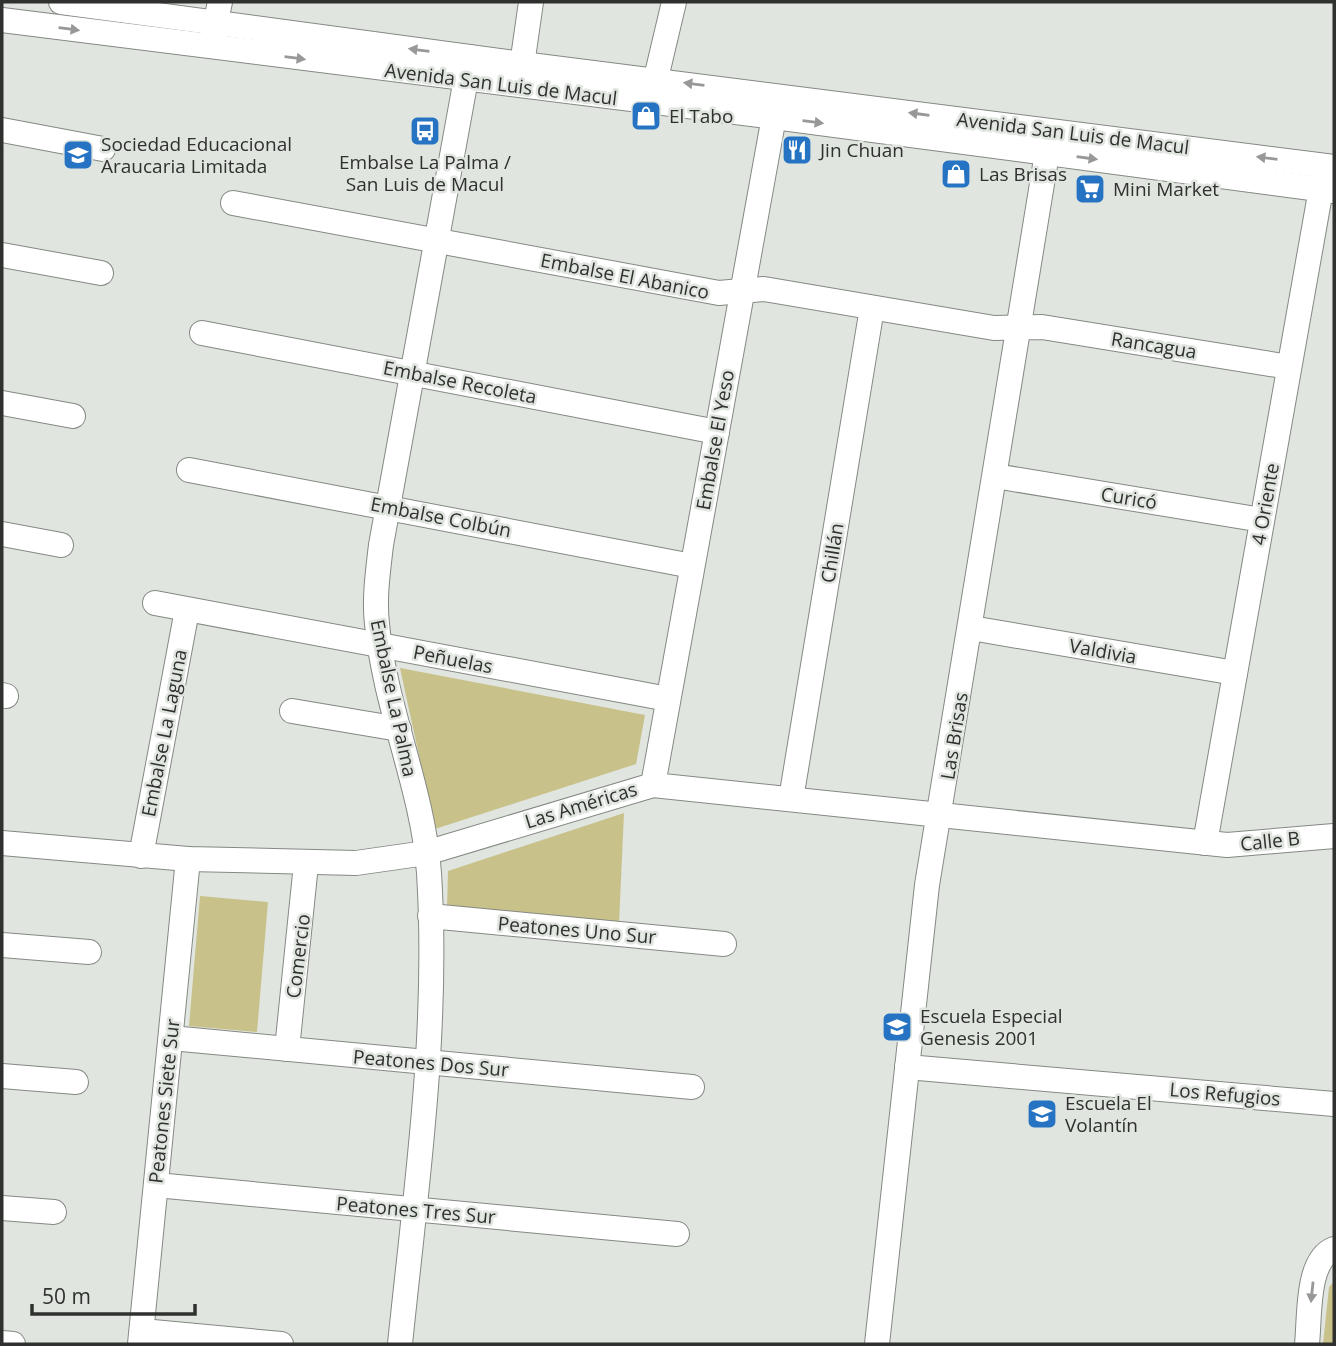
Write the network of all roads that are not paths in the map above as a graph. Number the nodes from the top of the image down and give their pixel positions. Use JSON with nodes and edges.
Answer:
{"nodes":[{"id":1,"x":61,"y":2,"type":"edge"},
{"id":2,"x":531,"y":2,"type":"edge"},
{"id":3,"x":674,"y":2,"type":"edge"},
{"id":4,"x":2,"y":20,"type":"edge"},
{"id":5,"x":215,"y":24,"type":"edge"},
{"id":6,"x":468,"y":68,"type":"junction"},
{"id":7,"x":521,"y":75,"type":"junction"},
{"id":8,"x":653,"y":91,"type":"junction"},
{"id":9,"x":776,"y":106,"type":"junction"},
{"id":10,"x":2,"y":131,"type":"edge"},
{"id":11,"x":1049,"y":142,"type":"junction"},
{"id":12,"x":103,"y":149,"type":"dead end"},
{"id":13,"x":1331,"y":179,"type":"edge"},
{"id":14,"x":233,"y":203,"type":"dead end"},
{"id":15,"x":437,"y":241,"type":"junction"},
{"id":16,"x":2,"y":256,"type":"edge"},
{"id":17,"x":101,"y":273,"type":"dead end"},
{"id":18,"x":743,"y":291,"type":"junction"},
{"id":19,"x":872,"y":308,"type":"junction"},
{"id":20,"x":1019,"y":327,"type":"junction"},
{"id":21,"x":202,"y":333,"type":"dead end"},
{"id":22,"x":1289,"y":367,"type":"junction"},
{"id":23,"x":413,"y":373,"type":"junction"},
{"id":24,"x":2,"y":403,"type":"edge"},
{"id":25,"x":74,"y":416,"type":"dead end"},
{"id":26,"x":717,"y":432,"type":"junction"},
{"id":27,"x":189,"y":470,"type":"dead end"},
{"id":28,"x":995,"y":476,"type":"junction"},
{"id":29,"x":388,"y":507,"type":"junction"},
{"id":30,"x":1262,"y":520,"type":"junction"},
{"id":31,"x":2,"y":534,"type":"edge"},
{"id":32,"x":61,"y":545,"type":"dead end"},
{"id":33,"x":692,"y":566,"type":"junction"},
{"id":34,"x":155,"y":603,"type":"dead end"},
{"id":35,"x":187,"y":610,"type":"junction"},
{"id":36,"x":971,"y":628,"type":"junction"},
{"id":37,"x":380,"y":646,"type":"junction"},
{"id":38,"x":1235,"y":673,"type":"junction"},
{"id":39,"x":668,"y":699,"type":"junction"},
{"id":40,"x":292,"y":711,"type":"dead end"},
{"id":41,"x":399,"y":729,"type":"junction"},
{"id":42,"x":653,"y":785,"type":"junction"},
{"id":43,"x":791,"y":799,"type":"junction"},
{"id":44,"x":941,"y":815,"type":"junction"},
{"id":45,"x":1334,"y":836,"type":"edge"},
{"id":46,"x":2,"y":843,"type":"edge"},
{"id":47,"x":1205,"y":843,"type":"junction"},
{"id":48,"x":426,"y":853,"type":"junction"},
{"id":49,"x":141,"y":856,"type":"junction"},
{"id":50,"x":188,"y":859,"type":"junction"},
{"id":51,"x":306,"y":864,"type":"junction"},
{"id":52,"x":430,"y":916,"type":"junction"},
{"id":53,"x":2,"y":944,"type":"edge"},
{"id":54,"x":724,"y":944,"type":"dead end"},
{"id":55,"x":89,"y":952,"type":"dead end"},
{"id":56,"x":170,"y":1038,"type":"junction"},
{"id":57,"x":287,"y":1049,"type":"junction"},
{"id":58,"x":428,"y":1062,"type":"junction"},
{"id":59,"x":906,"y":1067,"type":"junction"},
{"id":60,"x":2,"y":1076,"type":"edge"},
{"id":61,"x":76,"y":1082,"type":"dead end"},
{"id":62,"x":692,"y":1087,"type":"dead end"},
{"id":63,"x":1334,"y":1104,"type":"edge"},
{"id":64,"x":156,"y":1185,"type":"junction"},
{"id":65,"x":2,"y":1208,"type":"edge"},
{"id":66,"x":414,"y":1209,"type":"junction"},
{"id":67,"x":54,"y":1212,"type":"dead end"},
{"id":68,"x":677,"y":1234,"type":"dead end"},
{"id":69,"x":1334,"y":1249,"type":"edge"},
{"id":70,"x":141,"y":1338,"type":"edge"},
{"id":71,"x":2,"y":1343,"type":"edge"},
{"id":72,"x":13,"y":1344,"type":"edge"},
{"id":73,"x":270,"y":1344,"type":"edge"},
{"id":74,"x":400,"y":1344,"type":"edge"},
{"id":75,"x":877,"y":1344,"type":"edge"},
{"id":76,"x":1307,"y":1344,"type":"edge"}],
"edges":[{"from":1,"to":5,"type":"street","name":"Avenida San Luis de Macul"},
{"from":2,"to":7,"type":"street"},
{"from":3,"to":8,"type":"street"},
{"from":4,"to":5,"type":"street","name":"Avenida San Luis de Macul","one_way":true},
{"from":5,"to":6,"type":"street","name":"Avenida San Luis de Macul"},
{"from":6,"to":7,"type":"street","name":"Avenida San Luis de Macul"},
{"from":6,"to":15,"type":"street","name":"Embalse La Palma"},
{"from":7,"to":8,"type":"street","name":"Avenida San Luis de Macul"},
{"from":8,"to":9,"type":"street","name":"Avenida San Luis de Macul"},
{"from":9,"to":11,"type":"street","name":"Avenida San Luis de Macul"},
{"from":9,"to":18,"type":"street","name":"Embalse El Yeso"},
{"from":10,"to":12,"type":"street"},
{"from":11,"to":13,"type":"street","name":"Avenida San Luis de Macul"},
{"from":11,"to":20,"type":"street","name":"Las Brisas"},
{"from":13,"to":22,"type":"street","name":"4 Oriente"},
{"from":14,"to":15,"type":"street","name":"Embalse El Abanico"},
{"from":15,"to":18,"type":"street","name":"Embalse El Abanico"},
{"from":15,"to":23,"type":"street","name":"Embalse La Palma"},
{"from":16,"to":17,"type":"street"},
{"from":18,"to":19,"type":"street","name":"Embalse El Abanico"},
{"from":18,"to":26,"type":"street","name":"Embalse El Yeso"},
{"from":19,"to":20,"type":"street","name":"Embalse El Abanico"},
{"from":19,"to":43,"type":"street","name":"Chillán"},
{"from":20,"to":22,"type":"street","name":"Rancagua"},
{"from":20,"to":28,"type":"street","name":"Las Brisas"},
{"from":21,"to":23,"type":"street","name":"Embalse Recoleta"},
{"from":22,"to":30,"type":"street","name":"4 Oriente"},
{"from":23,"to":26,"type":"street","name":"Embalse Recoleta"},
{"from":23,"to":29,"type":"street","name":"Embalse La Palma"},
{"from":24,"to":25,"type":"street"},
{"from":26,"to":33,"type":"street","name":"Embalse El Yeso"},
{"from":27,"to":29,"type":"street","name":"Embalse Colbún"},
{"from":28,"to":30,"type":"street","name":"Curicó"},
{"from":28,"to":36,"type":"street","name":"Las Brisas"},
{"from":29,"to":33,"type":"street","name":"Embalse Colbún"},
{"from":29,"to":37,"type":"street","name":"Embalse La Palma"},
{"from":30,"to":38,"type":"street","name":"4 Oriente"},
{"from":31,"to":32,"type":"street"},
{"from":33,"to":39,"type":"street","name":"Embalse El Yeso"},
{"from":34,"to":35,"type":"street","name":"Peñuelas"},
{"from":35,"to":37,"type":"street","name":"Peñuelas"},
{"from":35,"to":49,"type":"street","name":"Embalse La Laguna"},
{"from":36,"to":38,"type":"street","name":"Valdivia"},
{"from":36,"to":44,"type":"street","name":"Las Brisas"},
{"from":37,"to":39,"type":"street","name":"Peñuelas"},
{"from":37,"to":41,"type":"street","name":"Embalse La Palma"},
{"from":38,"to":47,"type":"street","name":"4 Oriente"},
{"from":39,"to":42,"type":"street","name":"Embalse El Yeso"},
{"from":40,"to":41,"type":"street"},
{"from":41,"to":48,"type":"street","name":"Embalse La Palma"},
{"from":42,"to":43,"type":"street","name":"Las Américas"},
{"from":42,"to":48,"type":"street","name":"Las Américas"},
{"from":43,"to":44,"type":"street","name":"Las Américas"},
{"from":44,"to":47,"type":"street","name":"Las Américas"},
{"from":44,"to":59,"type":"street","name":"Las Brisas"},
{"from":45,"to":47,"type":"street","name":"Calle B"},
{"from":46,"to":49,"type":"street","name":"Las Américas"},
{"from":48,"to":51,"type":"street","name":"Las Américas"},
{"from":48,"to":52,"type":"street","name":"Embalse La Palma"},
{"from":49,"to":50,"type":"street","name":"Las Américas"},
{"from":50,"to":51,"type":"street","name":"Las Américas"},
{"from":50,"to":56,"type":"street","name":"Peatones Siete Sur"},
{"from":51,"to":57,"type":"street","name":"Comercio"},
{"from":52,"to":54,"type":"street","name":"Peatones Uno Sur"},
{"from":52,"to":58,"type":"street","name":"Embalse La Palma"},
{"from":53,"to":55,"type":"street"},
{"from":56,"to":57,"type":"street","name":"Peatones Dos Sur"},
{"from":56,"to":64,"type":"street","name":"Peatones Siete Sur"},
{"from":57,"to":58,"type":"street","name":"Peatones Dos Sur"},
{"from":58,"to":62,"type":"street","name":"Peatones Dos Sur"},
{"from":58,"to":66,"type":"street","name":"Embalse La Palma"},
{"from":59,"to":63,"type":"street","name":"Los Refugios"},
{"from":59,"to":75,"type":"street","name":"Las Brisas"},
{"from":60,"to":61,"type":"street"},
{"from":64,"to":66,"type":"street","name":"Peatones Tres Sur"},
{"from":64,"to":70,"type":"street","name":"Peatones Siete Sur"},
{"from":65,"to":67,"type":"street"},
{"from":66,"to":68,"type":"street","name":"Peatones Tres Sur"},
{"from":66,"to":74,"type":"street","name":"Embalse La Palma"},
{"from":69,"to":76,"type":"street","one_way":true},
{"from":70,"to":73,"type":"street"},
{"from":71,"to":72,"type":"street"}]}
